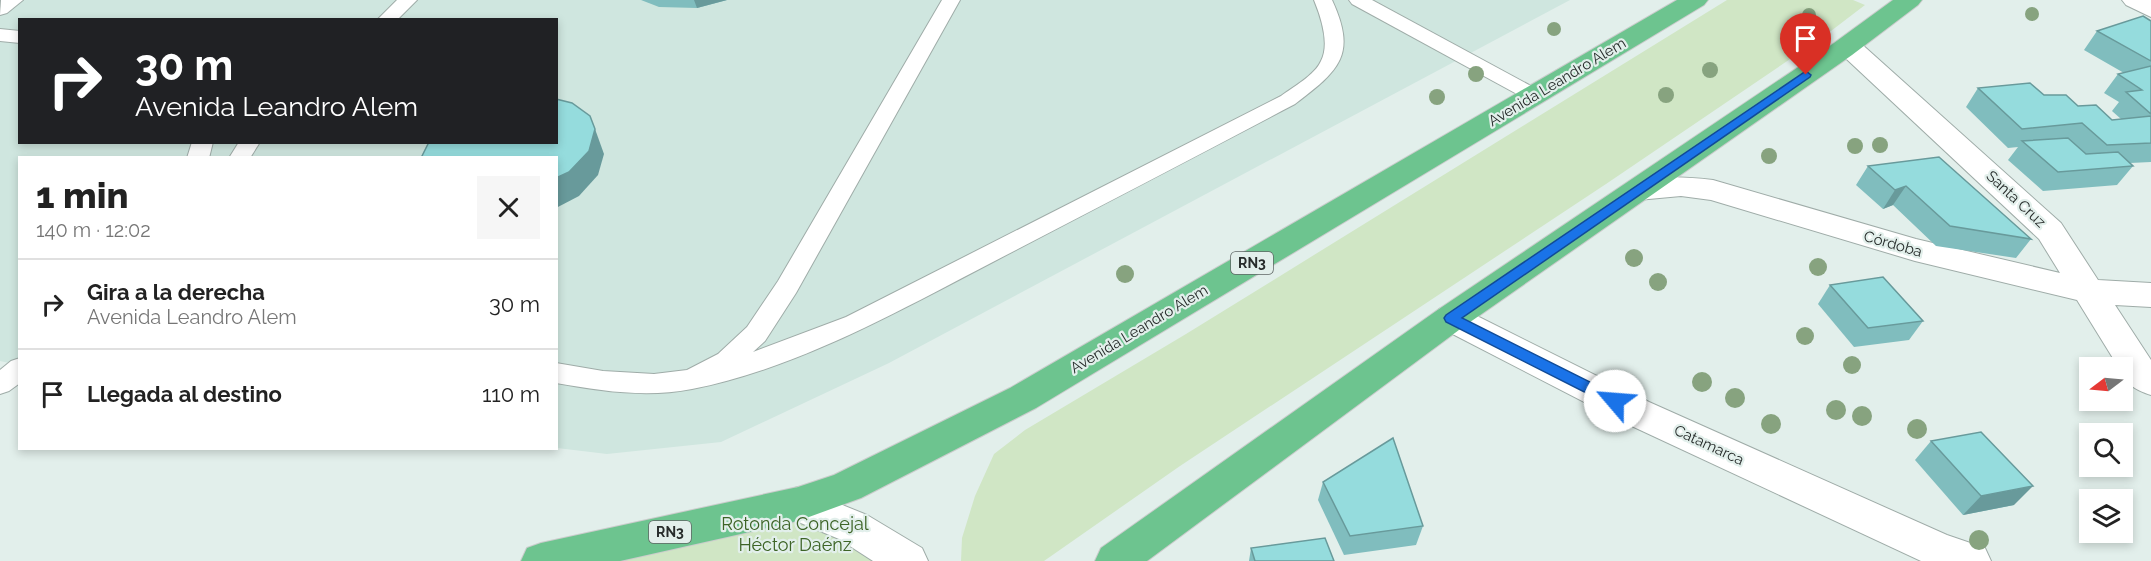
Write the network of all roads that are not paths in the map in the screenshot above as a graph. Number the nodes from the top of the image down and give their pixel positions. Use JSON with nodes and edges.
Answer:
{"nodes":[{"id":1,"x":14,"y":0,"type":"edge"},
{"id":2,"x":408,"y":0,"type":"edge"},
{"id":3,"x":951,"y":0,"type":"edge"},
{"id":4,"x":1323,"y":0,"type":"edge"},
{"id":5,"x":1358,"y":0,"type":"edge"},
{"id":6,"x":1695,"y":0,"type":"edge"},
{"id":7,"x":2135,"y":0,"type":"edge"},
{"id":8,"x":1897,"y":1,"type":"edge"},
{"id":9,"x":0,"y":9,"type":"edge"},
{"id":10,"x":2151,"y":9,"type":"edge"},
{"id":11,"x":388,"y":18,"type":"edge"},
{"id":12,"x":0,"y":35,"type":"edge"},
{"id":13,"x":18,"y":37,"type":"edge"},
{"id":14,"x":1848,"y":46,"type":"junction"},
{"id":15,"x":1534,"y":96,"type":"junction"},
{"id":16,"x":1638,"y":190,"type":"junction"},
{"id":17,"x":2088,"y":291,"type":"junction"},
{"id":18,"x":2151,"y":295,"type":"edge"},
{"id":19,"x":1451,"y":318,"type":"junction"},
{"id":20,"x":18,"y":370,"type":"edge"},
{"id":21,"x":558,"y":373,"type":"edge"},
{"id":22,"x":692,"y":379,"type":"junction"},
{"id":23,"x":2151,"y":381,"type":"edge"},
{"id":24,"x":0,"y":384,"type":"edge"},
{"id":25,"x":798,"y":504,"type":"junction"},
{"id":26,"x":541,"y":561,"type":"edge"},
{"id":27,"x":908,"y":561,"type":"edge"},
{"id":28,"x":1115,"y":561,"type":"edge"},
{"id":29,"x":1971,"y":561,"type":"edge"}],
"edges":[{"from":1,"to":9,"type":"lane"},
{"from":2,"to":11,"type":"lane"},
{"from":3,"to":22,"type":"lane"},
{"from":4,"to":22,"type":"lane"},
{"from":5,"to":15,"type":"lane"},
{"from":6,"to":15,"type":"highway","name":"Avenida Leandro Alem","number":"RN3"},
{"from":7,"to":10,"type":"street"},
{"from":8,"to":14,"type":"highway"},
{"from":12,"to":13,"type":"lane"},
{"from":14,"to":16,"type":"highway"},
{"from":14,"to":17,"type":"street","name":"Santa Cruz"},
{"from":15,"to":25,"type":"highway","name":"Avenida Leandro Alem","number":"RN3"},
{"from":16,"to":17,"type":"street","name":"Córdoba"},
{"from":16,"to":19,"type":"highway"},
{"from":17,"to":18,"type":"street","name":"Córdoba"},
{"from":17,"to":23,"type":"street","name":"Santa Cruz"},
{"from":19,"to":28,"type":"highway"},
{"from":19,"to":29,"type":"street","name":"Catamarca"},
{"from":20,"to":24,"type":"lane"},
{"from":21,"to":22,"type":"lane"},
{"from":25,"to":26,"type":"highway","name":"Avenida Leandro Alem","number":"RN3"},
{"from":25,"to":27,"type":"street"}]}
